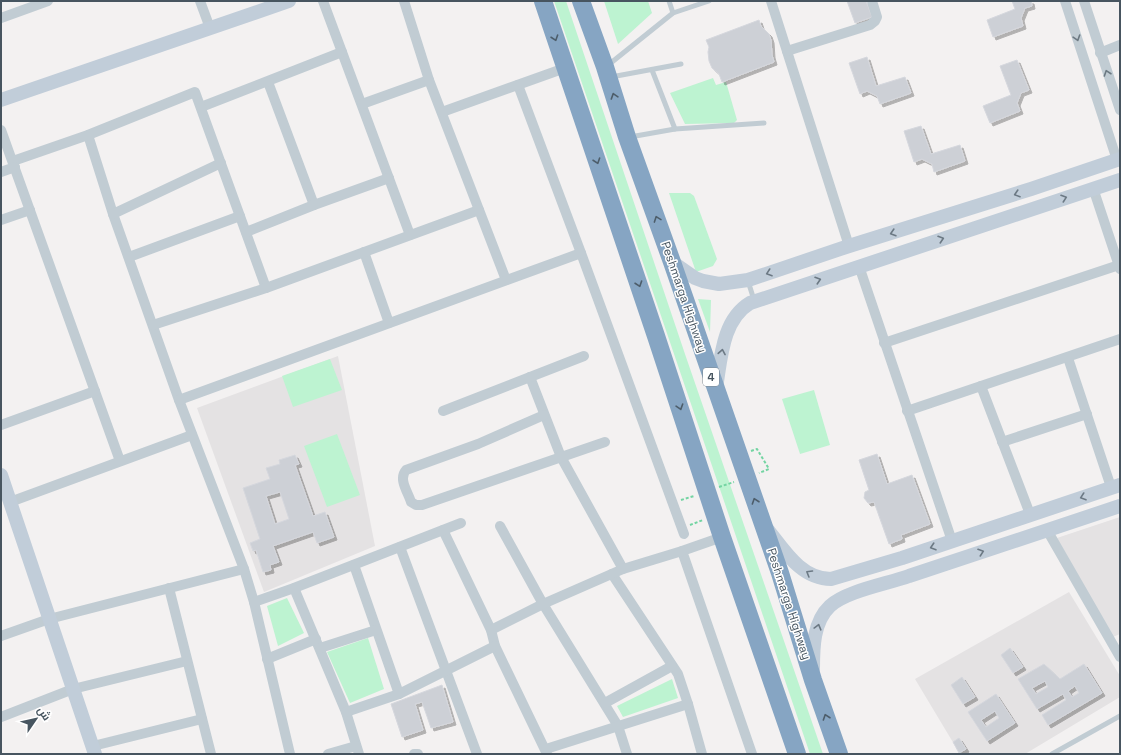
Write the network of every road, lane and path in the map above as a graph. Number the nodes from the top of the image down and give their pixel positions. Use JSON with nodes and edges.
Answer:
{"nodes":[{"id":1,"x":48,"y":1,"type":"edge"},
{"id":2,"x":200,"y":1,"type":"edge"},
{"id":3,"x":289,"y":1,"type":"edge"},
{"id":4,"x":323,"y":1,"type":"edge"},
{"id":5,"x":404,"y":1,"type":"edge"},
{"id":6,"x":542,"y":1,"type":"edge"},
{"id":7,"x":581,"y":1,"type":"edge"},
{"id":8,"x":669,"y":1,"type":"edge"},
{"id":9,"x":710,"y":1,"type":"edge"},
{"id":10,"x":771,"y":1,"type":"edge"},
{"id":11,"x":872,"y":1,"type":"edge"},
{"id":12,"x":1079,"y":1,"type":"edge"},
{"id":13,"x":1084,"y":1,"type":"edge"},
{"id":14,"x":1066,"y":3,"type":"edge"},
{"id":15,"x":673,"y":13,"type":"junction"},
{"id":16,"x":1,"y":18,"type":"edge"},
{"id":17,"x":210,"y":28,"type":"junction"},
{"id":18,"x":1120,"y":45,"type":"edge"},
{"id":19,"x":787,"y":51,"type":"junction"},
{"id":20,"x":342,"y":52,"type":"junction"},
{"id":21,"x":1100,"y":53,"type":"junction"},
{"id":22,"x":681,"y":64,"type":"dead end"},
{"id":23,"x":565,"y":68,"type":"junction"},
{"id":24,"x":652,"y":70,"type":"junction"},
{"id":25,"x":606,"y":73,"type":"junction"},
{"id":26,"x":430,"y":80,"type":"junction"},
{"id":27,"x":268,"y":82,"type":"junction"},
{"id":28,"x":518,"y":86,"type":"junction"},
{"id":29,"x":1,"y":100,"type":"edge"},
{"id":30,"x":362,"y":104,"type":"junction"},
{"id":31,"x":201,"y":107,"type":"junction"},
{"id":32,"x":1120,"y":110,"type":"edge"},
{"id":33,"x":442,"y":112,"type":"junction"},
{"id":34,"x":764,"y":123,"type":"dead end"},
{"id":35,"x":675,"y":129,"type":"junction"},
{"id":36,"x":1,"y":130,"type":"edge"},
{"id":37,"x":88,"y":135,"type":"junction"},
{"id":38,"x":627,"y":137,"type":"junction"},
{"id":39,"x":1118,"y":159,"type":"edge"},
{"id":40,"x":221,"y":163,"type":"junction"},
{"id":41,"x":14,"y":164,"type":"junction"},
{"id":42,"x":1,"y":172,"type":"edge"},
{"id":43,"x":389,"y":178,"type":"junction"},
{"id":44,"x":1120,"y":180,"type":"edge"},
{"id":45,"x":1093,"y":188,"type":"junction"},
{"id":46,"x":998,"y":200,"type":"junction"},
{"id":47,"x":314,"y":205,"type":"junction"},
{"id":48,"x":30,"y":210,"type":"junction"},
{"id":49,"x":479,"y":210,"type":"junction"},
{"id":50,"x":113,"y":214,"type":"junction"},
{"id":51,"x":240,"y":216,"type":"junction"},
{"id":52,"x":1004,"y":218,"type":"junction"},
{"id":53,"x":1,"y":220,"type":"edge"},
{"id":54,"x":246,"y":232,"type":"junction"},
{"id":55,"x":410,"y":235,"type":"junction"},
{"id":56,"x":849,"y":246,"type":"junction"},
{"id":57,"x":364,"y":252,"type":"junction"},
{"id":58,"x":581,"y":253,"type":"junction"},
{"id":59,"x":129,"y":257,"type":"junction"},
{"id":60,"x":672,"y":262,"type":"junction"},
{"id":61,"x":859,"y":266,"type":"junction"},
{"id":62,"x":1119,"y":267,"type":"edge"},
{"id":63,"x":506,"y":280,"type":"junction"},
{"id":64,"x":748,"y":280,"type":"junction"},
{"id":65,"x":266,"y":288,"type":"junction"},
{"id":66,"x":755,"y":301,"type":"junction"},
{"id":67,"x":389,"y":323,"type":"junction"},
{"id":68,"x":153,"y":325,"type":"junction"},
{"id":69,"x":1120,"y":339,"type":"edge"},
{"id":70,"x":884,"y":343,"type":"junction"},
{"id":71,"x":584,"y":356,"type":"dead end"},
{"id":72,"x":1068,"y":358,"type":"junction"},
{"id":73,"x":530,"y":377,"type":"junction"},
{"id":74,"x":981,"y":386,"type":"junction"},
{"id":75,"x":95,"y":391,"type":"junction"},
{"id":76,"x":716,"y":391,"type":"junction"},
{"id":77,"x":179,"y":400,"type":"junction"},
{"id":78,"x":443,"y":411,"type":"dead end"},
{"id":79,"x":906,"y":411,"type":"junction"},
{"id":80,"x":1086,"y":414,"type":"junction"},
{"id":81,"x":544,"y":415,"type":"junction"},
{"id":82,"x":1,"y":425,"type":"edge"},
{"id":83,"x":192,"y":435,"type":"junction"},
{"id":84,"x":605,"y":442,"type":"dead end"},
{"id":85,"x":1002,"y":442,"type":"junction"},
{"id":86,"x":757,"y":449,"type":"dead end"},
{"id":87,"x":561,"y":457,"type":"junction"},
{"id":88,"x":120,"y":461,"type":"junction"},
{"id":89,"x":755,"y":474,"type":"dead end"},
{"id":90,"x":1,"y":475,"type":"edge"},
{"id":91,"x":740,"y":480,"type":"dead end"},
{"id":92,"x":1116,"y":486,"type":"edge"},
{"id":93,"x":718,"y":487,"type":"dead end"},
{"id":94,"x":696,"y":495,"type":"dead end"},
{"id":95,"x":681,"y":500,"type":"dead end"},
{"id":96,"x":10,"y":502,"type":"junction"},
{"id":97,"x":1120,"y":506,"type":"edge"},
{"id":98,"x":1030,"y":514,"type":"junction"},
{"id":99,"x":462,"y":522,"type":"dead end"},
{"id":100,"x":762,"y":524,"type":"junction"},
{"id":101,"x":500,"y":526,"type":"dead end"},
{"id":102,"x":443,"y":530,"type":"junction"},
{"id":103,"x":1047,"y":530,"type":"junction"},
{"id":104,"x":684,"y":534,"type":"dead end"},
{"id":105,"x":722,"y":537,"type":"junction"},
{"id":106,"x":952,"y":542,"type":"junction"},
{"id":107,"x":400,"y":547,"type":"junction"},
{"id":108,"x":682,"y":551,"type":"junction"},
{"id":109,"x":902,"y":558,"type":"junction"},
{"id":110,"x":354,"y":565,"type":"junction"},
{"id":111,"x":244,"y":569,"type":"junction"},
{"id":112,"x":623,"y":569,"type":"junction"},
{"id":113,"x":612,"y":574,"type":"junction"},
{"id":114,"x":908,"y":577,"type":"junction"},
{"id":115,"x":169,"y":588,"type":"junction"},
{"id":116,"x":294,"y":588,"type":"junction"},
{"id":117,"x":254,"y":602,"type":"junction"},
{"id":118,"x":543,"y":604,"type":"junction"},
{"id":119,"x":49,"y":619,"type":"junction"},
{"id":120,"x":376,"y":630,"type":"junction"},
{"id":121,"x":491,"y":630,"type":"junction"},
{"id":122,"x":1,"y":636,"type":"edge"},
{"id":123,"x":318,"y":644,"type":"junction"},
{"id":124,"x":495,"y":646,"type":"junction"},
{"id":125,"x":1120,"y":657,"type":"edge"},
{"id":126,"x":267,"y":659,"type":"junction"},
{"id":127,"x":187,"y":661,"type":"junction"},
{"id":128,"x":672,"y":666,"type":"junction"},
{"id":129,"x":446,"y":670,"type":"junction"},
{"id":130,"x":814,"y":680,"type":"junction"},
{"id":131,"x":73,"y":689,"type":"junction"},
{"id":132,"x":399,"y":694,"type":"junction"},
{"id":133,"x":605,"y":703,"type":"junction"},
{"id":134,"x":688,"y":704,"type":"junction"},
{"id":135,"x":346,"y":712,"type":"junction"},
{"id":136,"x":1120,"y":716,"type":"edge"},
{"id":137,"x":1,"y":717,"type":"edge"},
{"id":138,"x":202,"y":719,"type":"junction"},
{"id":139,"x":618,"y":726,"type":"junction"},
{"id":140,"x":94,"y":750,"type":"edge"},
{"id":141,"x":358,"y":750,"type":"edge"},
{"id":142,"x":546,"y":751,"type":"edge"},
{"id":143,"x":210,"y":754,"type":"edge"},
{"id":144,"x":290,"y":754,"type":"edge"},
{"id":145,"x":328,"y":754,"type":"edge"},
{"id":146,"x":414,"y":754,"type":"edge"},
{"id":147,"x":418,"y":754,"type":"edge"},
{"id":148,"x":477,"y":754,"type":"edge"},
{"id":149,"x":627,"y":754,"type":"edge"},
{"id":150,"x":702,"y":754,"type":"edge"},
{"id":151,"x":752,"y":754,"type":"edge"},
{"id":152,"x":797,"y":754,"type":"edge"},
{"id":153,"x":839,"y":754,"type":"edge"},
{"id":154,"x":1052,"y":754,"type":"edge"}],
"edges":[{"from":1,"to":16,"type":"street"},
{"from":2,"to":17,"type":"street"},
{"from":3,"to":17,"type":"street"},
{"from":4,"to":20,"type":"street"},
{"from":5,"to":26,"type":"street"},
{"from":6,"to":23,"type":"highway","one_way":true},
{"from":7,"to":25,"type":"highway","name":"Peshmarga Highway","number":"4"},
{"from":8,"to":15,"type":"lane"},
{"from":9,"to":15,"type":"lane"},
{"from":10,"to":19,"type":"street"},
{"from":11,"to":19,"type":"street"},
{"from":12,"to":14,"type":"street"},
{"from":13,"to":21,"type":"street"},
{"from":14,"to":39,"type":"street","one_way":true},
{"from":15,"to":25,"type":"lane"},
{"from":17,"to":29,"type":"street"},
{"from":18,"to":21,"type":"street"},
{"from":19,"to":56,"type":"street"},
{"from":20,"to":27,"type":"street"},
{"from":20,"to":30,"type":"street"},
{"from":32,"to":21,"type":"street","one_way":true},
{"from":22,"to":24,"type":"lane"},
{"from":23,"to":28,"type":"street"},
{"from":23,"to":105,"type":"highway","one_way":true},
{"from":24,"to":25,"type":"lane"},
{"from":24,"to":35,"type":"lane"},
{"from":38,"to":25,"type":"highway","name":"Peshmarga Highway","number":"4","one_way":true},
{"from":26,"to":30,"type":"street"},
{"from":26,"to":33,"type":"street"},
{"from":27,"to":31,"type":"street"},
{"from":27,"to":47,"type":"street"},
{"from":28,"to":33,"type":"street"},
{"from":28,"to":58,"type":"street"},
{"from":30,"to":43,"type":"street"},
{"from":31,"to":37,"type":"street"},
{"from":31,"to":40,"type":"street"},
{"from":33,"to":49,"type":"street"},
{"from":34,"to":35,"type":"lane"},
{"from":35,"to":38,"type":"lane"},
{"from":36,"to":41,"type":"street"},
{"from":37,"to":41,"type":"street"},
{"from":37,"to":50,"type":"street"},
{"from":60,"to":38,"type":"highway","name":"Peshmarga Highway","number":"4","one_way":true},
{"from":39,"to":46,"type":"street","one_way":true},
{"from":40,"to":50,"type":"street"},
{"from":40,"to":51,"type":"street"},
{"from":41,"to":42,"type":"street"},
{"from":41,"to":48,"type":"street"},
{"from":43,"to":47,"type":"street"},
{"from":43,"to":55,"type":"street"},
{"from":44,"to":45,"type":"street"},
{"from":52,"to":45,"type":"street","one_way":true},
{"from":45,"to":62,"type":"street"},
{"from":46,"to":52,"type":"street"},
{"from":46,"to":56,"type":"street","one_way":true},
{"from":47,"to":54,"type":"street"},
{"from":48,"to":53,"type":"street"},
{"from":48,"to":75,"type":"street"},
{"from":49,"to":55,"type":"street"},
{"from":49,"to":63,"type":"street"},
{"from":50,"to":59,"type":"street"},
{"from":51,"to":54,"type":"street"},
{"from":51,"to":59,"type":"street"},
{"from":61,"to":52,"type":"street","one_way":true},
{"from":54,"to":65,"type":"street"},
{"from":55,"to":57,"type":"street"},
{"from":56,"to":64,"type":"street","one_way":true},
{"from":57,"to":65,"type":"street"},
{"from":57,"to":67,"type":"street"},
{"from":58,"to":63,"type":"street"},
{"from":58,"to":104,"type":"street"},
{"from":59,"to":68,"type":"street"},
{"from":60,"to":64,"type":"street"},
{"from":60,"to":76,"type":"highway","name":"Peshmarga Highway","number":"4"},
{"from":66,"to":61,"type":"street","one_way":true},
{"from":61,"to":70,"type":"street"},
{"from":62,"to":70,"type":"street"},
{"from":63,"to":67,"type":"street"},
{"from":64,"to":66,"type":"lane"},
{"from":65,"to":68,"type":"street"},
{"from":76,"to":66,"type":"street","one_way":true},
{"from":67,"to":77,"type":"street"},
{"from":68,"to":77,"type":"street"},
{"from":69,"to":72,"type":"street"},
{"from":70,"to":79,"type":"street"},
{"from":71,"to":73,"type":"street"},
{"from":72,"to":74,"type":"street"},
{"from":72,"to":80,"type":"street"},
{"from":73,"to":78,"type":"street"},
{"from":73,"to":81,"type":"street"},
{"from":74,"to":79,"type":"street"},
{"from":74,"to":85,"type":"street"},
{"from":75,"to":82,"type":"street"},
{"from":75,"to":88,"type":"street"},
{"from":100,"to":76,"type":"highway","name":"Peshmarga Highway","number":"4","one_way":true},
{"from":77,"to":83,"type":"street"},
{"from":79,"to":106,"type":"street"},
{"from":80,"to":85,"type":"street"},
{"from":80,"to":92,"type":"street"},
{"from":81,"to":87,"type":"street"},
{"from":81,"to":87,"type":"street"},
{"from":83,"to":88,"type":"street"},
{"from":83,"to":111,"type":"street"},
{"from":84,"to":87,"type":"street"},
{"from":85,"to":98,"type":"street"},
{"from":86,"to":89,"type":"path"},
{"from":87,"to":112,"type":"street"},
{"from":88,"to":96,"type":"street"},
{"from":90,"to":96,"type":"street"},
{"from":91,"to":93,"type":"path"},
{"from":92,"to":98,"type":"street","one_way":true},
{"from":94,"to":95,"type":"path"},
{"from":96,"to":119,"type":"street"},
{"from":97,"to":103,"type":"street"},
{"from":98,"to":106,"type":"street"},
{"from":99,"to":102,"type":"street"},
{"from":109,"to":100,"type":"street","one_way":true},
{"from":100,"to":130,"type":"highway","name":"Peshmarga Highway","number":"4"},
{"from":101,"to":118,"type":"street"},
{"from":102,"to":107,"type":"street"},
{"from":102,"to":121,"type":"street"},
{"from":114,"to":103,"type":"street","one_way":true},
{"from":103,"to":125,"type":"street"},
{"from":105,"to":108,"type":"street"},
{"from":105,"to":152,"type":"highway"},
{"from":106,"to":109,"type":"street","one_way":true},
{"from":107,"to":110,"type":"street"},
{"from":107,"to":129,"type":"street"},
{"from":108,"to":112,"type":"street"},
{"from":108,"to":151,"type":"street"},
{"from":109,"to":114,"type":"street"},
{"from":110,"to":116,"type":"street"},
{"from":110,"to":120,"type":"street"},
{"from":111,"to":115,"type":"street"},
{"from":111,"to":117,"type":"street"},
{"from":112,"to":113,"type":"street"},
{"from":113,"to":118,"type":"street"},
{"from":113,"to":128,"type":"street"},
{"from":130,"to":114,"type":"street","one_way":true},
{"from":115,"to":119,"type":"street"},
{"from":115,"to":127,"type":"street"},
{"from":116,"to":117,"type":"street"},
{"from":116,"to":123,"type":"street"},
{"from":117,"to":126,"type":"street"},
{"from":118,"to":121,"type":"street"},
{"from":118,"to":133,"type":"street"},
{"from":119,"to":122,"type":"street"},
{"from":119,"to":131,"type":"street"},
{"from":120,"to":123,"type":"street"},
{"from":120,"to":132,"type":"street"},
{"from":121,"to":124,"type":"street"},
{"from":123,"to":126,"type":"street"},
{"from":123,"to":135,"type":"street"},
{"from":124,"to":129,"type":"street"},
{"from":124,"to":142,"type":"street"},
{"from":126,"to":144,"type":"street"},
{"from":127,"to":131,"type":"street"},
{"from":127,"to":138,"type":"street"},
{"from":128,"to":133,"type":"street"},
{"from":128,"to":134,"type":"street"},
{"from":129,"to":132,"type":"street"},
{"from":129,"to":148,"type":"street"},
{"from":153,"to":130,"type":"highway","name":"Peshmarga Highway","number":"4","one_way":true},
{"from":131,"to":137,"type":"street"},
{"from":131,"to":140,"type":"street"},
{"from":132,"to":135,"type":"street"},
{"from":133,"to":139,"type":"street"},
{"from":134,"to":139,"type":"street"},
{"from":134,"to":150,"type":"street"},
{"from":135,"to":141,"type":"street"},
{"from":136,"to":154,"type":"lane"},
{"from":138,"to":140,"type":"street"},
{"from":138,"to":143,"type":"street"},
{"from":139,"to":142,"type":"street"},
{"from":139,"to":149,"type":"street"},
{"from":141,"to":145,"type":"street"},
{"from":146,"to":147,"type":"street"}]}
